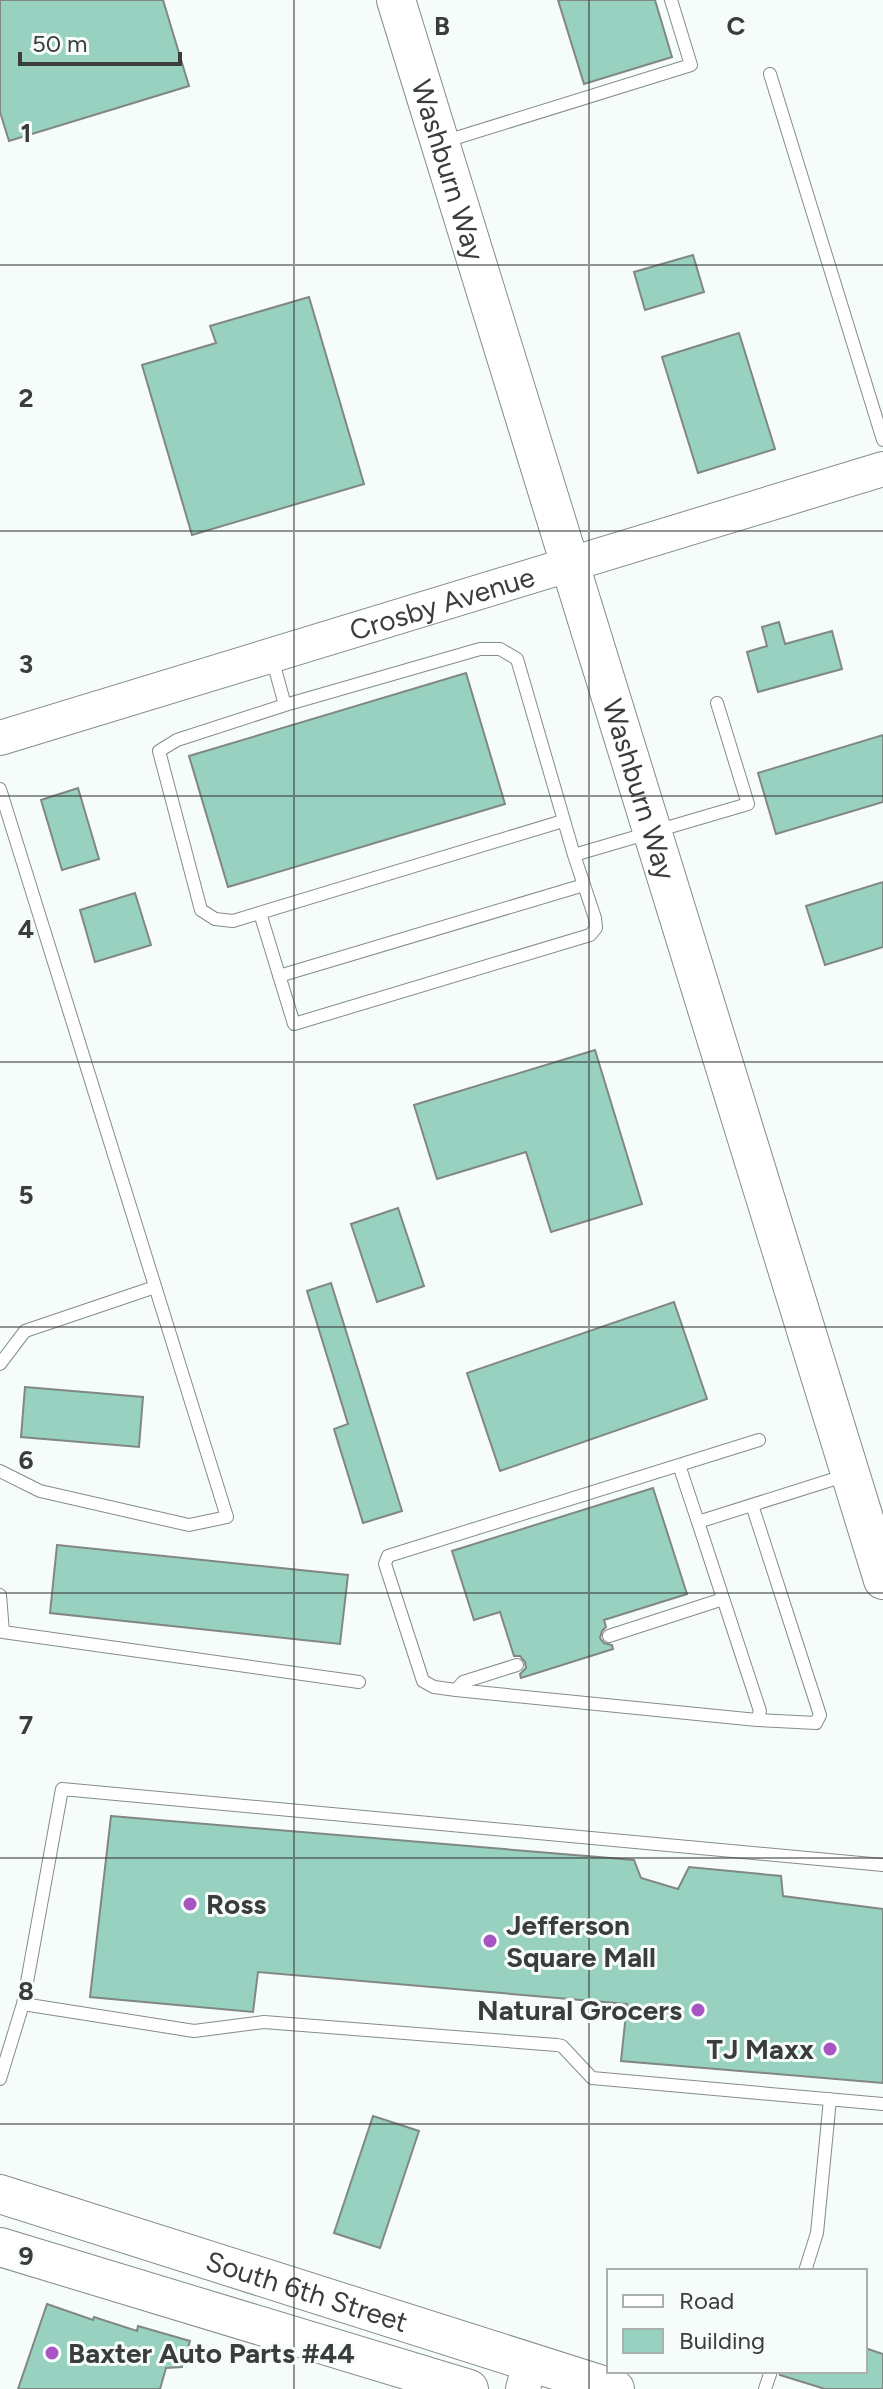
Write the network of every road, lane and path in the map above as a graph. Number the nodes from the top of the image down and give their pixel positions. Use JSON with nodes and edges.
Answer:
{"nodes":[{"id":1,"x":396,"y":0,"type":"edge"},
{"id":2,"x":671,"y":0,"type":"edge"},
{"id":3,"x":770,"y":74,"type":"dead end"},
{"id":4,"x":440,"y":143,"type":"junction"},
{"id":5,"x":879,"y":415,"type":"edge"},
{"id":6,"x":883,"y":440,"type":"edge"},
{"id":7,"x":883,"y":469,"type":"edge"},
{"id":8,"x":568,"y":565,"type":"junction"},
{"id":9,"x":271,"y":655,"type":"junction"},
{"id":10,"x":717,"y":703,"type":"dead end"},
{"id":11,"x":285,"y":705,"type":"junction"},
{"id":12,"x":0,"y":738,"type":"edge"},
{"id":13,"x":0,"y":789,"type":"edge"},
{"id":14,"x":563,"y":821,"type":"junction"},
{"id":15,"x":651,"y":832,"type":"junction"},
{"id":16,"x":574,"y":855,"type":"junction"},
{"id":17,"x":584,"y":885,"type":"junction"},
{"id":18,"x":260,"y":913,"type":"junction"},
{"id":19,"x":279,"y":976,"type":"junction"},
{"id":20,"x":155,"y":1287,"type":"junction"},
{"id":21,"x":0,"y":1364,"type":"edge"},
{"id":22,"x":759,"y":1440,"type":"dead end"},
{"id":23,"x":679,"y":1465,"type":"junction"},
{"id":24,"x":0,"y":1471,"type":"edge"},
{"id":25,"x":850,"y":1474,"type":"junction"},
{"id":26,"x":752,"y":1505,"type":"junction"},
{"id":27,"x":698,"y":1522,"type":"junction"},
{"id":28,"x":883,"y":1580,"type":"edge"},
{"id":29,"x":0,"y":1595,"type":"edge"},
{"id":30,"x":723,"y":1599,"type":"junction"},
{"id":31,"x":609,"y":1636,"type":"dead end"},
{"id":32,"x":517,"y":1665,"type":"dead end"},
{"id":33,"x":359,"y":1682,"type":"dead end"},
{"id":34,"x":456,"y":1690,"type":"junction"},
{"id":35,"x":757,"y":1720,"type":"junction"},
{"id":36,"x":883,"y":1865,"type":"edge"},
{"id":37,"x":23,"y":2004,"type":"junction"},
{"id":38,"x":0,"y":2079,"type":"edge"},
{"id":39,"x":830,"y":2099,"type":"junction"},
{"id":40,"x":883,"y":2104,"type":"edge"},
{"id":41,"x":0,"y":2194,"type":"edge"},
{"id":42,"x":0,"y":2247,"type":"edge"},
{"id":43,"x":806,"y":2269,"type":"edge"},
{"id":44,"x":526,"y":2376,"type":"edge"},
{"id":45,"x":469,"y":2389,"type":"edge"},
{"id":46,"x":615,"y":2389,"type":"edge"}],
"edges":[{"from":1,"to":4,"type":"main road","name":"Washburn Way"},
{"from":2,"to":4,"type":"lane"},
{"from":3,"to":5,"type":"lane"},
{"from":4,"to":8,"type":"main road","name":"Washburn Way"},
{"from":5,"to":6,"type":"lane"},
{"from":7,"to":8,"type":"street","name":"Crosby Avenue"},
{"from":8,"to":9,"type":"street","name":"Crosby Avenue"},
{"from":8,"to":15,"type":"main road","name":"Washburn Way"},
{"from":9,"to":11,"type":"lane"},
{"from":9,"to":12,"type":"street","name":"Crosby Avenue"},
{"from":10,"to":15,"type":"lane"},
{"from":11,"to":14,"type":"lane"},
{"from":11,"to":18,"type":"lane"},
{"from":13,"to":20,"type":"lane"},
{"from":14,"to":16,"type":"lane"},
{"from":14,"to":18,"type":"lane"},
{"from":15,"to":16,"type":"lane"},
{"from":15,"to":25,"type":"main road","name":"Washburn Way"},
{"from":16,"to":17,"type":"lane"},
{"from":17,"to":19,"type":"lane"},
{"from":17,"to":19,"type":"lane"},
{"from":18,"to":19,"type":"lane"},
{"from":20,"to":21,"type":"lane"},
{"from":20,"to":24,"type":"lane"},
{"from":22,"to":23,"type":"lane"},
{"from":23,"to":27,"type":"lane"},
{"from":23,"to":34,"type":"lane"},
{"from":25,"to":26,"type":"lane"},
{"from":25,"to":28,"type":"main road","name":"Washburn Way"},
{"from":26,"to":27,"type":"lane"},
{"from":26,"to":35,"type":"lane"},
{"from":27,"to":30,"type":"lane"},
{"from":29,"to":33,"type":"lane"},
{"from":30,"to":31,"type":"lane"},
{"from":30,"to":35,"type":"lane"},
{"from":32,"to":34,"type":"lane"},
{"from":34,"to":35,"type":"lane"},
{"from":36,"to":37,"type":"lane"},
{"from":37,"to":38,"type":"lane"},
{"from":37,"to":39,"type":"lane"},
{"from":39,"to":40,"type":"lane"},
{"from":39,"to":43,"type":"lane"},
{"from":41,"to":44,"type":"main road","name":"South 6th Street"},
{"from":42,"to":45,"type":"main road","name":"South 6th Street"},
{"from":44,"to":46,"type":"main road","name":"South 6th Street"}]}
